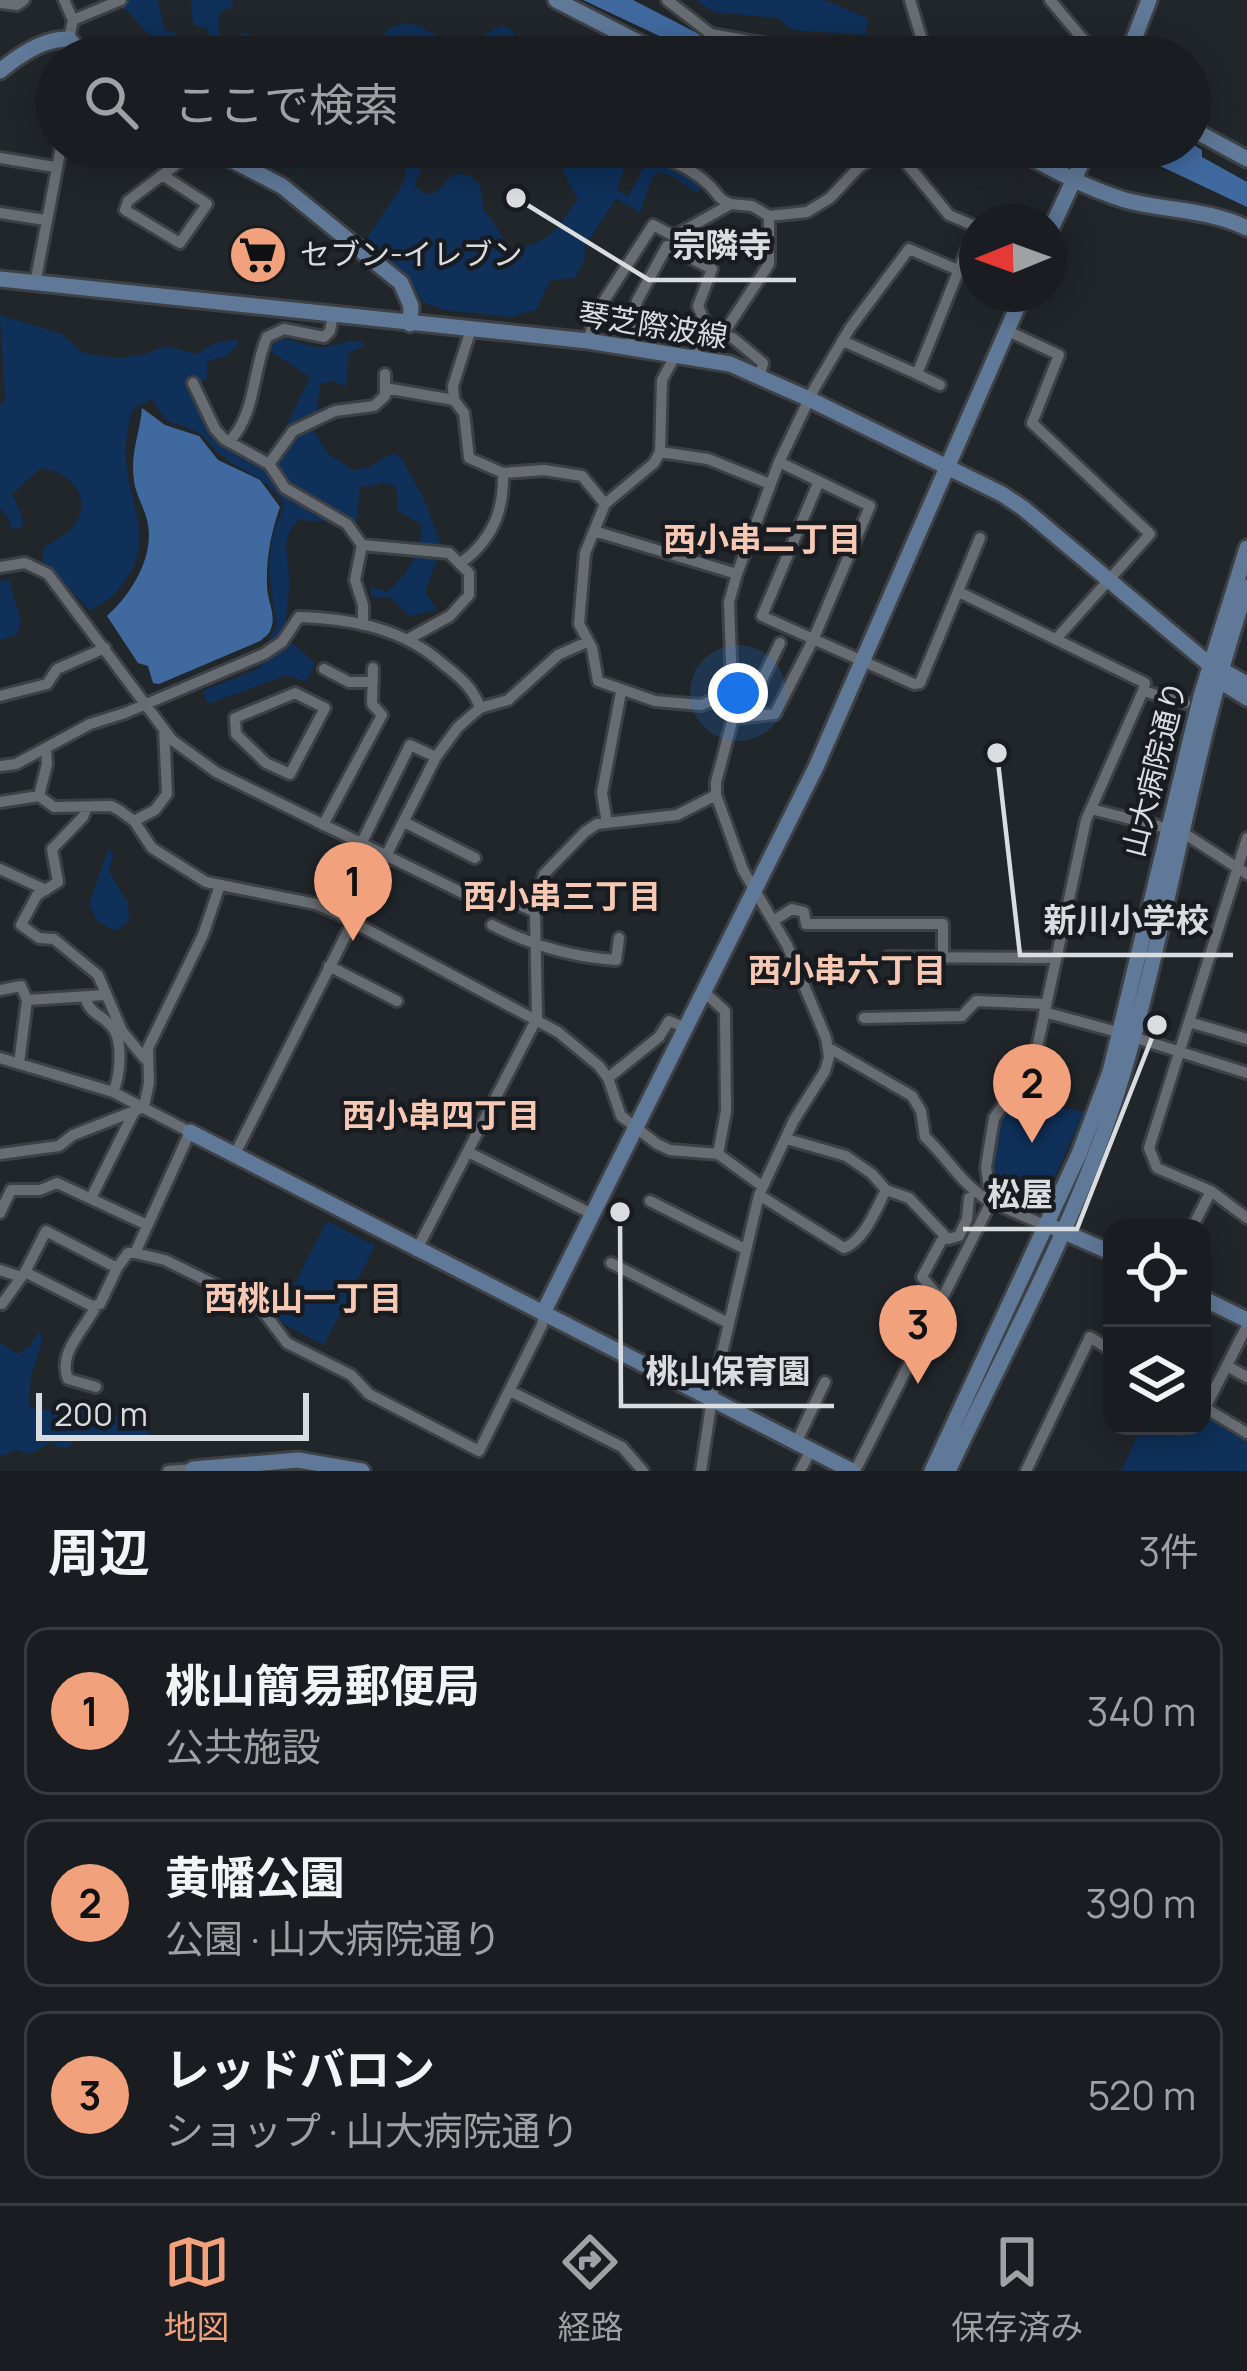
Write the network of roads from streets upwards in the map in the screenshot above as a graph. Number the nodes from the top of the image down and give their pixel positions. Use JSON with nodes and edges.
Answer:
{"nodes":[{"id":1,"x":24,"y":0,"type":"edge"},
{"id":2,"x":64,"y":0,"type":"edge"},
{"id":3,"x":121,"y":0,"type":"edge"},
{"id":4,"x":556,"y":0,"type":"edge"},
{"id":5,"x":667,"y":0,"type":"edge"},
{"id":6,"x":910,"y":0,"type":"edge"},
{"id":7,"x":1050,"y":0,"type":"edge"},
{"id":8,"x":1149,"y":0,"type":"edge"},
{"id":9,"x":0,"y":3,"type":"edge"},
{"id":10,"x":584,"y":7,"type":"edge"},
{"id":11,"x":73,"y":20,"type":"junction"},
{"id":12,"x":69,"y":36,"type":"edge"},
{"id":13,"x":621,"y":36,"type":"edge"},
{"id":14,"x":722,"y":36,"type":"edge"},
{"id":15,"x":921,"y":36,"type":"edge"},
{"id":16,"x":1080,"y":36,"type":"edge"},
{"id":17,"x":1134,"y":36,"type":"edge"},
{"id":18,"x":36,"y":48,"type":"edge"},
{"id":19,"x":0,"y":71,"type":"edge"},
{"id":20,"x":1211,"y":139,"type":"edge"},
{"id":21,"x":0,"y":158,"type":"edge"},
{"id":22,"x":1247,"y":159,"type":"edge"},
{"id":23,"x":36,"y":164,"type":"edge"},
{"id":24,"x":56,"y":168,"type":"edge"},
{"id":25,"x":175,"y":168,"type":"edge"},
{"id":26,"x":246,"y":168,"type":"edge"},
{"id":27,"x":682,"y":168,"type":"edge"},
{"id":28,"x":858,"y":168,"type":"edge"},
{"id":29,"x":909,"y":168,"type":"edge"},
{"id":30,"x":1050,"y":168,"type":"edge"},
{"id":31,"x":1080,"y":168,"type":"edge"},
{"id":32,"x":164,"y":176,"type":"junction"},
{"id":33,"x":1074,"y":181,"type":"junction"},
{"id":34,"x":730,"y":204,"type":"junction"},
{"id":35,"x":1063,"y":204,"type":"edge"},
{"id":36,"x":0,"y":213,"type":"edge"},
{"id":37,"x":769,"y":217,"type":"junction"},
{"id":38,"x":959,"y":219,"type":"edge"},
{"id":39,"x":45,"y":220,"type":"junction"},
{"id":40,"x":1247,"y":228,"type":"edge"},
{"id":41,"x":958,"y":270,"type":"joint"},
{"id":42,"x":0,"y":279,"type":"edge"},
{"id":43,"x":35,"y":284,"type":"junction"},
{"id":44,"x":1016,"y":312,"type":"edge"},
{"id":45,"x":333,"y":314,"type":"junction"},
{"id":46,"x":410,"y":324,"type":"junction"},
{"id":47,"x":471,"y":329,"type":"junction"},
{"id":48,"x":1008,"y":331,"type":"junction"},
{"id":49,"x":709,"y":333,"type":"junction"},
{"id":50,"x":723,"y":334,"type":"junction"},
{"id":51,"x":843,"y":340,"type":"junction"},
{"id":52,"x":588,"y":341,"type":"junction"},
{"id":53,"x":629,"y":346,"type":"junction"},
{"id":54,"x":676,"y":354,"type":"junction"},
{"id":55,"x":694,"y":357,"type":"junction"},
{"id":56,"x":385,"y":374,"type":"dead end"},
{"id":57,"x":917,"y":374,"type":"junction"},
{"id":58,"x":760,"y":375,"type":"junction"},
{"id":59,"x":193,"y":383,"type":"dead end"},
{"id":60,"x":940,"y":385,"type":"dead end"},
{"id":61,"x":385,"y":388,"type":"junction"},
{"id":62,"x":809,"y":399,"type":"junction"},
{"id":63,"x":454,"y":400,"type":"junction"},
{"id":64,"x":229,"y":442,"type":"junction"},
{"id":65,"x":660,"y":452,"type":"junction"},
{"id":66,"x":779,"y":462,"type":"junction"},
{"id":67,"x":269,"y":464,"type":"junction"},
{"id":68,"x":948,"y":470,"type":"junction"},
{"id":69,"x":503,"y":472,"type":"junction"},
{"id":70,"x":819,"y":481,"type":"junction"},
{"id":71,"x":770,"y":484,"type":"junction"},
{"id":72,"x":605,"y":504,"type":"junction"},
{"id":73,"x":593,"y":531,"type":"junction"},
{"id":74,"x":980,"y":538,"type":"dead end"},
{"id":75,"x":362,"y":545,"type":"junction"},
{"id":76,"x":1247,"y":548,"type":"edge"},
{"id":77,"x":462,"y":562,"type":"junction"},
{"id":78,"x":0,"y":567,"type":"edge"},
{"id":79,"x":737,"y":574,"type":"junction"},
{"id":80,"x":1107,"y":582,"type":"junction"},
{"id":81,"x":1247,"y":587,"type":"edge"},
{"id":82,"x":958,"y":592,"type":"junction"},
{"id":83,"x":363,"y":625,"type":"junction"},
{"id":84,"x":410,"y":638,"type":"junction"},
{"id":85,"x":1056,"y":639,"type":"junction"},
{"id":86,"x":813,"y":640,"type":"junction"},
{"id":87,"x":587,"y":641,"type":"junction"},
{"id":88,"x":780,"y":643,"type":"dead end"},
{"id":89,"x":105,"y":648,"type":"junction"},
{"id":90,"x":864,"y":663,"type":"junction"},
{"id":91,"x":324,"y":670,"type":"dead end"},
{"id":92,"x":1218,"y":672,"type":"junction"},
{"id":93,"x":1247,"y":684,"type":"edge"},
{"id":94,"x":621,"y":692,"type":"junction"},
{"id":95,"x":1143,"y":692,"type":"junction"},
{"id":96,"x":730,"y":693,"type":"junction"},
{"id":97,"x":0,"y":696,"type":"edge"},
{"id":98,"x":1247,"y":698,"type":"edge"},
{"id":99,"x":1185,"y":703,"type":"dead end"},
{"id":100,"x":146,"y":704,"type":"junction"},
{"id":101,"x":480,"y":708,"type":"junction"},
{"id":102,"x":733,"y":718,"type":"junction"},
{"id":103,"x":164,"y":729,"type":"junction"},
{"id":104,"x":46,"y":749,"type":"junction"},
{"id":105,"x":436,"y":757,"type":"junction"},
{"id":106,"x":0,"y":766,"type":"edge"},
{"id":107,"x":290,"y":774,"type":"junction"},
{"id":108,"x":716,"y":795,"type":"junction"},
{"id":109,"x":39,"y":796,"type":"junction"},
{"id":110,"x":276,"y":801,"type":"junction"},
{"id":111,"x":0,"y":802,"type":"edge"},
{"id":112,"x":88,"y":807,"type":"junction"},
{"id":113,"x":1091,"y":809,"type":"junction"},
{"id":114,"x":134,"y":820,"type":"junction"},
{"id":115,"x":404,"y":822,"type":"junction"},
{"id":116,"x":607,"y":823,"type":"junction"},
{"id":117,"x":323,"y":825,"type":"junction"},
{"id":118,"x":1175,"y":830,"type":"junction"},
{"id":119,"x":1247,"y":838,"type":"edge"},
{"id":120,"x":361,"y":844,"type":"junction"},
{"id":121,"x":385,"y":856,"type":"junction"},
{"id":122,"x":476,"y":858,"type":"dead end"},
{"id":123,"x":0,"y":869,"type":"edge"},
{"id":124,"x":1242,"y":871,"type":"edge"},
{"id":125,"x":220,"y":885,"type":"junction"},
{"id":126,"x":46,"y":890,"type":"junction"},
{"id":127,"x":754,"y":890,"type":"junction"},
{"id":128,"x":493,"y":892,"type":"dead end"},
{"id":129,"x":477,"y":900,"type":"dead end"},
{"id":130,"x":535,"y":913,"type":"junction"},
{"id":131,"x":352,"y":921,"type":"junction"},
{"id":132,"x":773,"y":921,"type":"junction"},
{"id":133,"x":492,"y":925,"type":"dead end"},
{"id":134,"x":620,"y":938,"type":"dead end"},
{"id":135,"x":537,"y":946,"type":"junction"},
{"id":136,"x":888,"y":957,"type":"dead end"},
{"id":137,"x":943,"y":957,"type":"junction"},
{"id":138,"x":1056,"y":958,"type":"junction"},
{"id":139,"x":329,"y":966,"type":"junction"},
{"id":140,"x":0,"y":990,"type":"edge"},
{"id":141,"x":704,"y":992,"type":"junction"},
{"id":142,"x":105,"y":995,"type":"junction"},
{"id":143,"x":85,"y":998,"type":"junction"},
{"id":144,"x":28,"y":1000,"type":"junction"},
{"id":145,"x":397,"y":1001,"type":"dead end"},
{"id":146,"x":1045,"y":1008,"type":"junction"},
{"id":147,"x":537,"y":1018,"type":"junction"},
{"id":148,"x":864,"y":1018,"type":"dead end"},
{"id":149,"x":1189,"y":1022,"type":"junction"},
{"id":150,"x":686,"y":1028,"type":"junction"},
{"id":151,"x":1127,"y":1035,"type":"junction"},
{"id":152,"x":1247,"y":1039,"type":"edge"},
{"id":153,"x":829,"y":1048,"type":"junction"},
{"id":154,"x":1179,"y":1052,"type":"junction"},
{"id":155,"x":0,"y":1058,"type":"edge"},
{"id":156,"x":145,"y":1059,"type":"junction"},
{"id":157,"x":19,"y":1064,"type":"junction"},
{"id":158,"x":1247,"y":1073,"type":"edge"},
{"id":159,"x":608,"y":1078,"type":"junction"},
{"id":160,"x":113,"y":1092,"type":"junction"},
{"id":161,"x":139,"y":1109,"type":"junction"},
{"id":162,"x":636,"y":1129,"type":"junction"},
{"id":163,"x":190,"y":1132,"type":"junction"},
{"id":164,"x":788,"y":1139,"type":"junction"},
{"id":165,"x":468,"y":1152,"type":"junction"},
{"id":166,"x":0,"y":1154,"type":"edge"},
{"id":167,"x":235,"y":1154,"type":"junction"},
{"id":168,"x":718,"y":1154,"type":"junction"},
{"id":169,"x":886,"y":1190,"type":"junction"},
{"id":170,"x":760,"y":1191,"type":"junction"},
{"id":171,"x":1211,"y":1191,"type":"junction"},
{"id":172,"x":91,"y":1198,"type":"junction"},
{"id":173,"x":969,"y":1198,"type":"dead end"},
{"id":174,"x":650,"y":1201,"type":"dead end"},
{"id":175,"x":991,"y":1202,"type":"junction"},
{"id":176,"x":0,"y":1213,"type":"edge"},
{"id":177,"x":592,"y":1214,"type":"junction"},
{"id":178,"x":1247,"y":1218,"type":"edge"},
{"id":179,"x":1197,"y":1219,"type":"edge"},
{"id":180,"x":145,"y":1224,"type":"junction"},
{"id":181,"x":1055,"y":1228,"type":"junction"},
{"id":182,"x":944,"y":1236,"type":"junction"},
{"id":183,"x":746,"y":1249,"type":"junction"},
{"id":184,"x":1103,"y":1249,"type":"edge"},
{"id":185,"x":416,"y":1250,"type":"junction"},
{"id":186,"x":135,"y":1252,"type":"junction"},
{"id":187,"x":611,"y":1263,"type":"dead end"},
{"id":188,"x":117,"y":1268,"type":"junction"},
{"id":189,"x":0,"y":1270,"type":"edge"},
{"id":190,"x":23,"y":1275,"type":"junction"},
{"id":191,"x":1211,"y":1303,"type":"edge"},
{"id":192,"x":2,"y":1304,"type":"edge"},
{"id":193,"x":96,"y":1306,"type":"junction"},
{"id":194,"x":544,"y":1310,"type":"junction"},
{"id":195,"x":728,"y":1323,"type":"junction"},
{"id":196,"x":1247,"y":1323,"type":"edge"},
{"id":197,"x":930,"y":1324,"type":"junction"},
{"id":198,"x":1103,"y":1345,"type":"edge"},
{"id":199,"x":1227,"y":1366,"type":"junction"},
{"id":200,"x":1247,"y":1377,"type":"edge"},
{"id":201,"x":825,"y":1382,"type":"dead end"},
{"id":202,"x":96,"y":1387,"type":"dead end"},
{"id":203,"x":510,"y":1391,"type":"junction"},
{"id":204,"x":1211,"y":1395,"type":"edge"},
{"id":205,"x":712,"y":1400,"type":"junction"},
{"id":206,"x":1211,"y":1411,"type":"edge"},
{"id":207,"x":1247,"y":1433,"type":"edge"},
{"id":208,"x":804,"y":1447,"type":"junction"},
{"id":209,"x":193,"y":1468,"type":"edge"},
{"id":210,"x":168,"y":1471,"type":"edge"},
{"id":211,"x":362,"y":1471,"type":"edge"},
{"id":212,"x":643,"y":1471,"type":"edge"},
{"id":213,"x":700,"y":1471,"type":"edge"},
{"id":214,"x":800,"y":1471,"type":"edge"},
{"id":215,"x":853,"y":1471,"type":"edge"},
{"id":216,"x":932,"y":1471,"type":"edge"},
{"id":217,"x":948,"y":1471,"type":"edge"},
{"id":218,"x":1026,"y":1471,"type":"edge"}],
"edges":[{"from":1,"to":9,"type":"street"},
{"from":2,"to":11,"type":"street"},
{"from":3,"to":11,"type":"street"},
{"from":4,"to":10,"type":"street"},
{"from":5,"to":14,"type":"street"},
{"from":6,"to":15,"type":"street"},
{"from":7,"to":16,"type":"street"},
{"from":8,"to":17,"type":"street"},
{"from":10,"to":13,"type":"street"},
{"from":11,"to":12,"type":"street"},
{"from":18,"to":19,"type":"street"},
{"from":20,"to":22,"type":"street"},
{"from":21,"to":23,"type":"street"},
{"from":24,"to":39,"type":"street"},
{"from":25,"to":32,"type":"street"},
{"from":26,"to":46,"type":"street"},
{"from":27,"to":34,"type":"street"},
{"from":28,"to":37,"type":"street"},
{"from":29,"to":38,"type":"street"},
{"from":30,"to":33,"type":"street"},
{"from":31,"to":33,"type":"street"},
{"from":32,"to":32,"type":"street"},
{"from":33,"to":35,"type":"street"},
{"from":33,"to":40,"type":"street"},
{"from":34,"to":37,"type":"street"},
{"from":34,"to":52,"type":"street"},
{"from":36,"to":39,"type":"street"},
{"from":37,"to":50,"type":"street"},
{"from":39,"to":43,"type":"street"},
{"from":41,"to":51,"type":"street"},
{"from":41,"to":57,"type":"street"},
{"from":42,"to":43,"type":"street","name":"琴芝際波線"},
{"from":43,"to":45,"type":"street","name":"琴芝際波線"},
{"from":44,"to":48,"type":"street"},
{"from":45,"to":46,"type":"street","name":"琴芝際波線"},
{"from":45,"to":64,"type":"street"},
{"from":46,"to":47,"type":"street","name":"琴芝際波線"},
{"from":47,"to":52,"type":"street","name":"琴芝際波線"},
{"from":47,"to":63,"type":"street"},
{"from":48,"to":68,"type":"street"},
{"from":48,"to":80,"type":"street"},
{"from":49,"to":50,"type":"street"},
{"from":49,"to":53,"type":"street"},
{"from":49,"to":55,"type":"street"},
{"from":50,"to":58,"type":"street"},
{"from":51,"to":57,"type":"street"},
{"from":51,"to":62,"type":"street"},
{"from":52,"to":53,"type":"street","name":"琴芝際波線"},
{"from":53,"to":54,"type":"street","name":"琴芝際波線"},
{"from":54,"to":55,"type":"street","name":"琴芝際波線"},
{"from":54,"to":65,"type":"street"},
{"from":55,"to":58,"type":"street","name":"琴芝際波線"},
{"from":56,"to":61,"type":"street"},
{"from":57,"to":60,"type":"street"},
{"from":58,"to":62,"type":"street","name":"琴芝際波線"},
{"from":59,"to":64,"type":"street"},
{"from":61,"to":63,"type":"street"},
{"from":61,"to":67,"type":"street"},
{"from":62,"to":66,"type":"street"},
{"from":62,"to":68,"type":"street","name":"琴芝際波線"},
{"from":63,"to":69,"type":"street"},
{"from":64,"to":67,"type":"street"},
{"from":65,"to":71,"type":"street"},
{"from":65,"to":72,"type":"street"},
{"from":66,"to":70,"type":"street"},
{"from":66,"to":71,"type":"street"},
{"from":67,"to":75,"type":"street"},
{"from":68,"to":80,"type":"street","name":"琴芝際波線"},
{"from":68,"to":90,"type":"street"},
{"from":69,"to":72,"type":"street"},
{"from":69,"to":77,"type":"street"},
{"from":70,"to":86,"type":"street"},
{"from":70,"to":86,"type":"street"},
{"from":71,"to":79,"type":"street"},
{"from":72,"to":73,"type":"street"},
{"from":73,"to":79,"type":"street"},
{"from":73,"to":87,"type":"street"},
{"from":74,"to":82,"type":"street"},
{"from":75,"to":77,"type":"street"},
{"from":75,"to":83,"type":"street"},
{"from":76,"to":92,"type":"street","name":"山大病院通り"},
{"from":77,"to":84,"type":"street"},
{"from":78,"to":89,"type":"street"},
{"from":79,"to":96,"type":"street"},
{"from":80,"to":85,"type":"street"},
{"from":80,"to":92,"type":"street","name":"琴芝際波線"},
{"from":81,"to":92,"type":"street","name":"山大病院通り"},
{"from":82,"to":85,"type":"street"},
{"from":82,"to":90,"type":"street"},
{"from":83,"to":84,"type":"street"},
{"from":83,"to":100,"type":"street"},
{"from":84,"to":101,"type":"street"},
{"from":85,"to":95,"type":"street"},
{"from":86,"to":90,"type":"street"},
{"from":86,"to":102,"type":"street"},
{"from":87,"to":94,"type":"street"},
{"from":87,"to":101,"type":"street"},
{"from":88,"to":96,"type":"street"},
{"from":89,"to":97,"type":"street"},
{"from":89,"to":100,"type":"street"},
{"from":90,"to":127,"type":"street"},
{"from":91,"to":117,"type":"street"},
{"from":92,"to":93,"type":"street","name":"琴芝際波線"},
{"from":92,"to":98,"type":"street","name":"琴芝際波線"},
{"from":92,"to":118,"type":"street","name":"山大病院通り"},
{"from":94,"to":96,"type":"street"},
{"from":94,"to":116,"type":"street"},
{"from":95,"to":99,"type":"street"},
{"from":95,"to":113,"type":"street"},
{"from":96,"to":102,"type":"street"},
{"from":100,"to":103,"type":"street"},
{"from":100,"to":104,"type":"street"},
{"from":101,"to":105,"type":"street"},
{"from":102,"to":108,"type":"street"},
{"from":103,"to":110,"type":"street"},
{"from":103,"to":114,"type":"street"},
{"from":104,"to":106,"type":"street"},
{"from":104,"to":109,"type":"street"},
{"from":105,"to":115,"type":"street"},
{"from":105,"to":120,"type":"street"},
{"from":107,"to":107,"type":"street"},
{"from":107,"to":110,"type":"street"},
{"from":108,"to":116,"type":"street"},
{"from":108,"to":127,"type":"street"},
{"from":109,"to":111,"type":"street"},
{"from":109,"to":112,"type":"street"},
{"from":110,"to":117,"type":"street"},
{"from":112,"to":114,"type":"street"},
{"from":112,"to":126,"type":"street"},
{"from":113,"to":118,"type":"street"},
{"from":113,"to":138,"type":"street"},
{"from":114,"to":125,"type":"street"},
{"from":115,"to":121,"type":"street"},
{"from":115,"to":122,"type":"street"},
{"from":116,"to":130,"type":"street"},
{"from":117,"to":120,"type":"street"},
{"from":118,"to":124,"type":"street"},
{"from":118,"to":151,"type":"street","name":"山大病院通り"},
{"from":119,"to":124,"type":"street"},
{"from":120,"to":121,"type":"street"},
{"from":121,"to":129,"type":"street"},
{"from":121,"to":131,"type":"street"},
{"from":123,"to":126,"type":"street"},
{"from":124,"to":149,"type":"street"},
{"from":125,"to":131,"type":"street"},
{"from":125,"to":156,"type":"street"},
{"from":126,"to":142,"type":"street"},
{"from":127,"to":132,"type":"street"},
{"from":127,"to":141,"type":"street"},
{"from":128,"to":130,"type":"street"},
{"from":130,"to":135,"type":"street"},
{"from":131,"to":139,"type":"street"},
{"from":131,"to":147,"type":"street"},
{"from":132,"to":137,"type":"street"},
{"from":132,"to":153,"type":"street"},
{"from":133,"to":135,"type":"street"},
{"from":134,"to":135,"type":"street"},
{"from":135,"to":147,"type":"street"},
{"from":136,"to":137,"type":"street"},
{"from":137,"to":138,"type":"street"},
{"from":138,"to":146,"type":"street"},
{"from":139,"to":145,"type":"street"},
{"from":139,"to":167,"type":"street"},
{"from":140,"to":144,"type":"street"},
{"from":141,"to":150,"type":"street"},
{"from":141,"to":168,"type":"street"},
{"from":142,"to":143,"type":"street"},
{"from":142,"to":156,"type":"street"},
{"from":143,"to":144,"type":"street"},
{"from":143,"to":160,"type":"street"},
{"from":144,"to":157,"type":"street"},
{"from":146,"to":148,"type":"street"},
{"from":146,"to":151,"type":"street"},
{"from":146,"to":175,"type":"street"},
{"from":147,"to":159,"type":"street"},
{"from":147,"to":165,"type":"street"},
{"from":149,"to":152,"type":"street"},
{"from":149,"to":154,"type":"street"},
{"from":150,"to":159,"type":"street"},
{"from":150,"to":162,"type":"street"},
{"from":151,"to":154,"type":"street"},
{"from":151,"to":181,"type":"street","name":"山大病院通り"},
{"from":153,"to":164,"type":"street"},
{"from":153,"to":175,"type":"street"},
{"from":154,"to":158,"type":"street"},
{"from":154,"to":171,"type":"street"},
{"from":155,"to":157,"type":"street"},
{"from":156,"to":161,"type":"street"},
{"from":157,"to":160,"type":"street"},
{"from":159,"to":162,"type":"street"},
{"from":160,"to":161,"type":"street"},
{"from":161,"to":163,"type":"street"},
{"from":161,"to":166,"type":"street"},
{"from":161,"to":172,"type":"street"},
{"from":162,"to":168,"type":"street"},
{"from":162,"to":177,"type":"street"},
{"from":163,"to":167,"type":"street"},
{"from":163,"to":180,"type":"street"},
{"from":164,"to":169,"type":"street"},
{"from":164,"to":170,"type":"street"},
{"from":165,"to":177,"type":"street"},
{"from":165,"to":185,"type":"street"},
{"from":167,"to":185,"type":"street"},
{"from":168,"to":170,"type":"street"},
{"from":169,"to":170,"type":"street"},
{"from":169,"to":182,"type":"street"},
{"from":170,"to":183,"type":"street"},
{"from":171,"to":178,"type":"street"},
{"from":171,"to":179,"type":"street"},
{"from":172,"to":176,"type":"street"},
{"from":172,"to":180,"type":"street"},
{"from":173,"to":182,"type":"street"},
{"from":174,"to":183,"type":"street"},
{"from":175,"to":181,"type":"street"},
{"from":175,"to":197,"type":"street"},
{"from":177,"to":194,"type":"street"},
{"from":180,"to":186,"type":"street"},
{"from":181,"to":184,"type":"street"},
{"from":181,"to":216,"type":"street","name":"山大病院通り"},
{"from":181,"to":217,"type":"street","name":"山大病院通り"},
{"from":182,"to":197,"type":"street"},
{"from":183,"to":195,"type":"street"},
{"from":185,"to":194,"type":"street"},
{"from":186,"to":188,"type":"street"},
{"from":186,"to":203,"type":"street"},
{"from":187,"to":195,"type":"street"},
{"from":188,"to":190,"type":"street"},
{"from":188,"to":193,"type":"street"},
{"from":189,"to":190,"type":"street"},
{"from":190,"to":192,"type":"street"},
{"from":190,"to":193,"type":"street"},
{"from":191,"to":196,"type":"street"},
{"from":193,"to":202,"type":"street"},
{"from":194,"to":203,"type":"street"},
{"from":194,"to":205,"type":"street"},
{"from":195,"to":205,"type":"street"},
{"from":196,"to":199,"type":"street"},
{"from":197,"to":215,"type":"street"},
{"from":198,"to":218,"type":"street"},
{"from":199,"to":200,"type":"street"},
{"from":199,"to":204,"type":"street"},
{"from":201,"to":208,"type":"street"},
{"from":203,"to":212,"type":"street"},
{"from":205,"to":208,"type":"street"},
{"from":205,"to":213,"type":"street"},
{"from":206,"to":207,"type":"street"},
{"from":208,"to":214,"type":"street"},
{"from":208,"to":215,"type":"street"},
{"from":209,"to":210,"type":"street"},
{"from":209,"to":211,"type":"street"}]}
